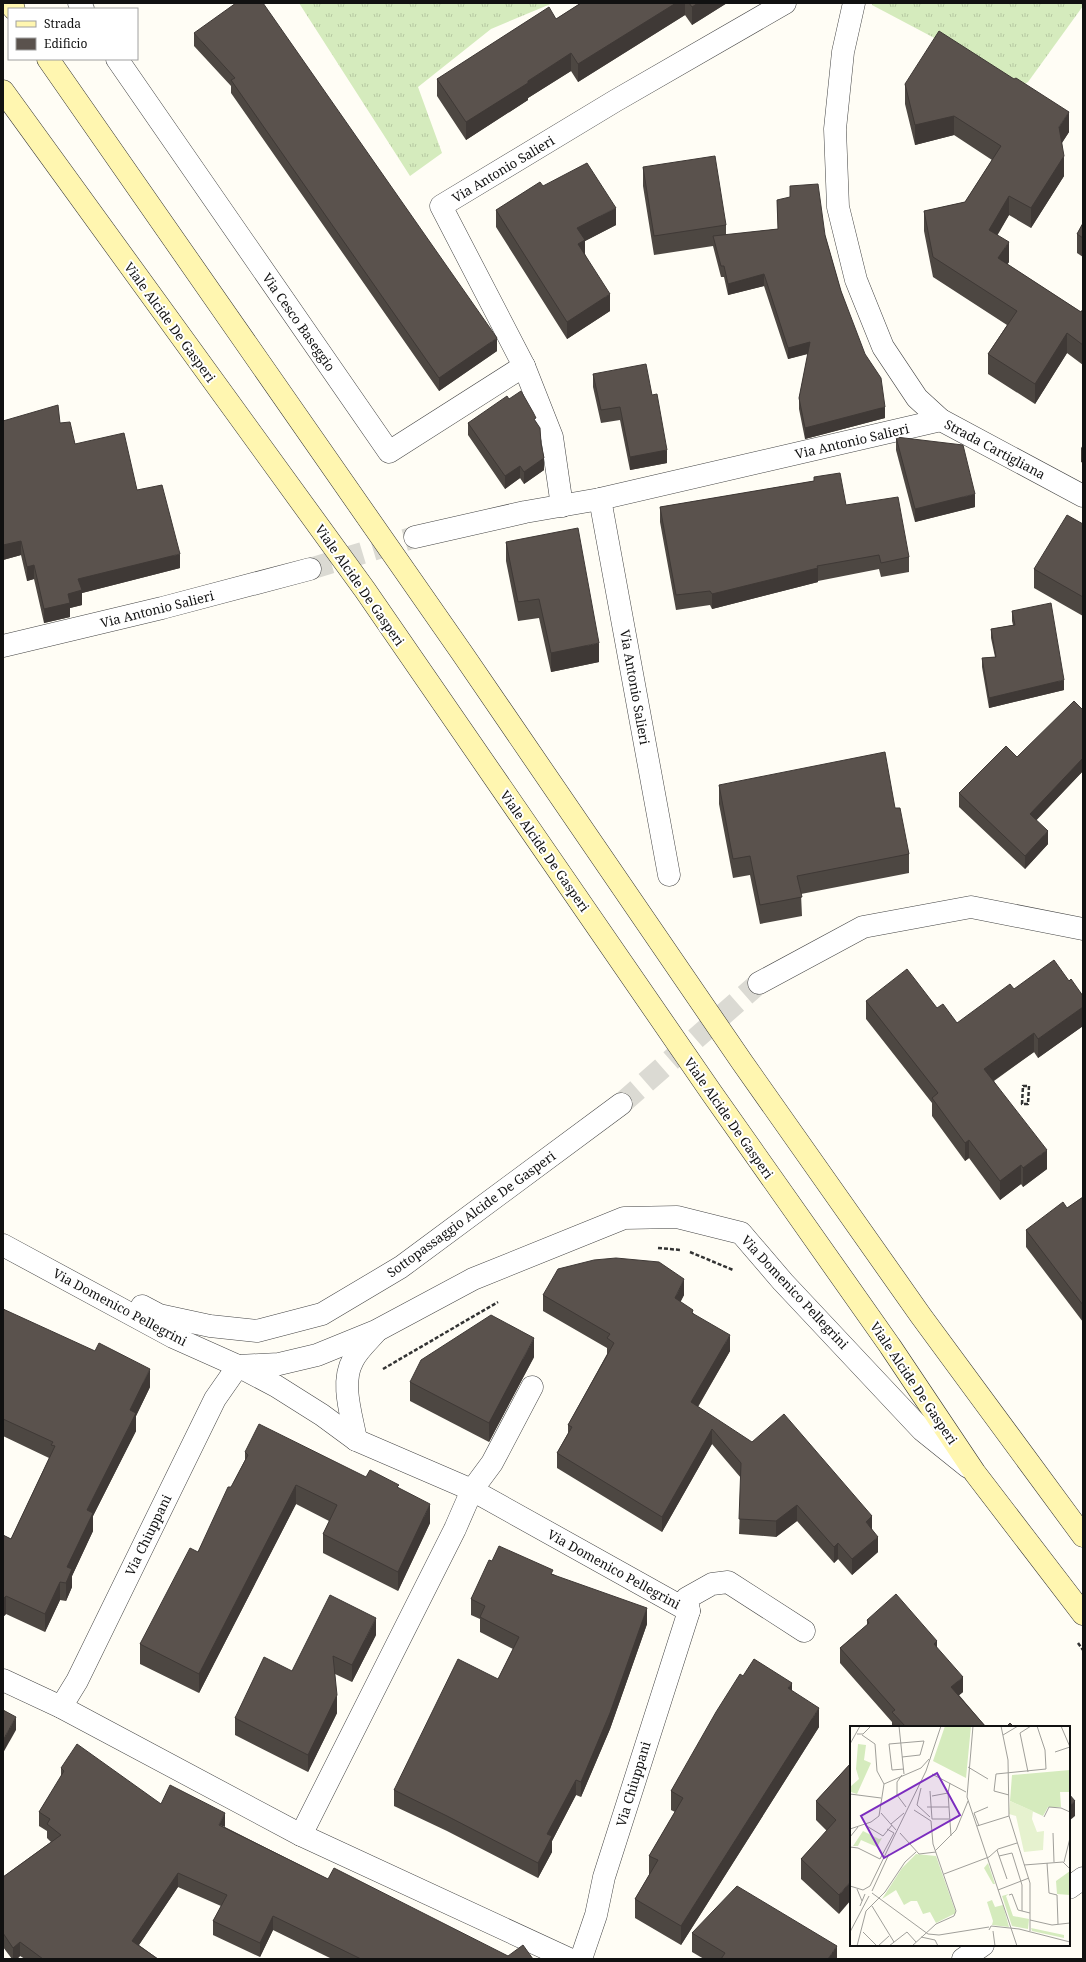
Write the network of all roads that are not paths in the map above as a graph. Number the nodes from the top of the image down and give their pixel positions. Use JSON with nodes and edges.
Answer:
{"nodes":[{"id":1,"x":785,"y":3,"type":"edge"},
{"id":2,"x":854,"y":3,"type":"edge"},
{"id":3,"x":49,"y":60,"type":"edge"},
{"id":4,"x":118,"y":60,"type":"edge"},
{"id":5,"x":3,"y":90,"type":"edge"},
{"id":6,"x":524,"y":366,"type":"junction"},
{"id":7,"x":941,"y":420,"type":"junction"},
{"id":8,"x":1083,"y":496,"type":"edge"},
{"id":9,"x":600,"y":499,"type":"junction"},
{"id":10,"x":562,"y":506,"type":"junction"},
{"id":11,"x":415,"y":537,"type":"tunnel mouth"},
{"id":12,"x":310,"y":569,"type":"tunnel mouth"},
{"id":13,"x":3,"y":646,"type":"edge"},
{"id":14,"x":669,"y":875,"type":"dead end"},
{"id":15,"x":1083,"y":929,"type":"edge"},
{"id":16,"x":759,"y":983,"type":"tunnel mouth"},
{"id":17,"x":620,"y":1104,"type":"tunnel mouth"},
{"id":18,"x":3,"y":1234,"type":"edge"},
{"id":19,"x":3,"y":1245,"type":"edge"},
{"id":20,"x":376,"y":1331,"type":"junction"},
{"id":21,"x":238,"y":1366,"type":"junction"},
{"id":22,"x":532,"y":1387,"type":"dead end"},
{"id":23,"x":356,"y":1440,"type":"junction"},
{"id":24,"x":975,"y":1473,"type":"junction"},
{"id":25,"x":472,"y":1490,"type":"junction"},
{"id":26,"x":1083,"y":1536,"type":"edge"},
{"id":27,"x":689,"y":1611,"type":"junction"},
{"id":28,"x":1083,"y":1614,"type":"edge"},
{"id":29,"x":804,"y":1631,"type":"dead end"},
{"id":30,"x":3,"y":1680,"type":"edge"},
{"id":31,"x":61,"y":1707,"type":"junction"},
{"id":32,"x":301,"y":1834,"type":"junction"},
{"id":33,"x":1083,"y":1878,"type":"edge"},
{"id":34,"x":1070,"y":1887,"type":"edge"},
{"id":35,"x":982,"y":1946,"type":"edge"},
{"id":36,"x":569,"y":1959,"type":"edge"},
{"id":37,"x":581,"y":1959,"type":"edge"},
{"id":38,"x":962,"y":1959,"type":"edge"}],
"edges":[{"from":1,"to":6,"type":"street","name":"Via Antonio Salieri"},
{"from":2,"to":7,"type":"street","name":"Strada Cartigliana"},
{"from":3,"to":26,"type":"main road"},
{"from":4,"to":6,"type":"street","name":"Via Cesco Baseggio"},
{"from":5,"to":24,"type":"main road","name":"Viale Alcide De Gasperi"},
{"from":6,"to":10,"type":"street","name":"Via Antonio Salieri"},
{"from":7,"to":8,"type":"street","name":"Strada Cartigliana"},
{"from":7,"to":9,"type":"street","name":"Via Antonio Salieri"},
{"from":9,"to":10,"type":"street","name":"Via Antonio Salieri"},
{"from":9,"to":14,"type":"street","name":"Via Antonio Salieri"},
{"from":10,"to":11,"type":"street","name":"Via Antonio Salieri"},
{"from":12,"to":13,"type":"street","name":"Via Antonio Salieri"},
{"from":15,"to":16,"type":"street"},
{"from":17,"to":18,"type":"street","name":"Sottopassaggio Alcide De Gasperi"},
{"from":19,"to":21,"type":"street","name":"Via Domenico Pellegrini"},
{"from":20,"to":21,"type":"street","name":"Via Domenico Pellegrini"},
{"from":20,"to":23,"type":"street","name":"Via Domenico Pellegrini"},
{"from":20,"to":24,"type":"street","name":"Via Domenico Pellegrini"},
{"from":21,"to":23,"type":"street","name":"Via Domenico Pellegrini"},
{"from":21,"to":31,"type":"street","name":"Via Chiuppani"},
{"from":22,"to":25,"type":"street"},
{"from":23,"to":25,"type":"street","name":"Via Domenico Pellegrini"},
{"from":24,"to":28,"type":"main road","name":"Viale Alcide De Gasperi"},
{"from":25,"to":27,"type":"street","name":"Via Domenico Pellegrini"},
{"from":25,"to":32,"type":"street"},
{"from":27,"to":29,"type":"street","name":"Via Domenico Pellegrini"},
{"from":27,"to":37,"type":"street","name":"Via Chiuppani"},
{"from":30,"to":31,"type":"street"},
{"from":31,"to":32,"type":"street"},
{"from":32,"to":36,"type":"street"},
{"from":33,"to":34,"type":"street"},
{"from":35,"to":38,"type":"street"}]}
